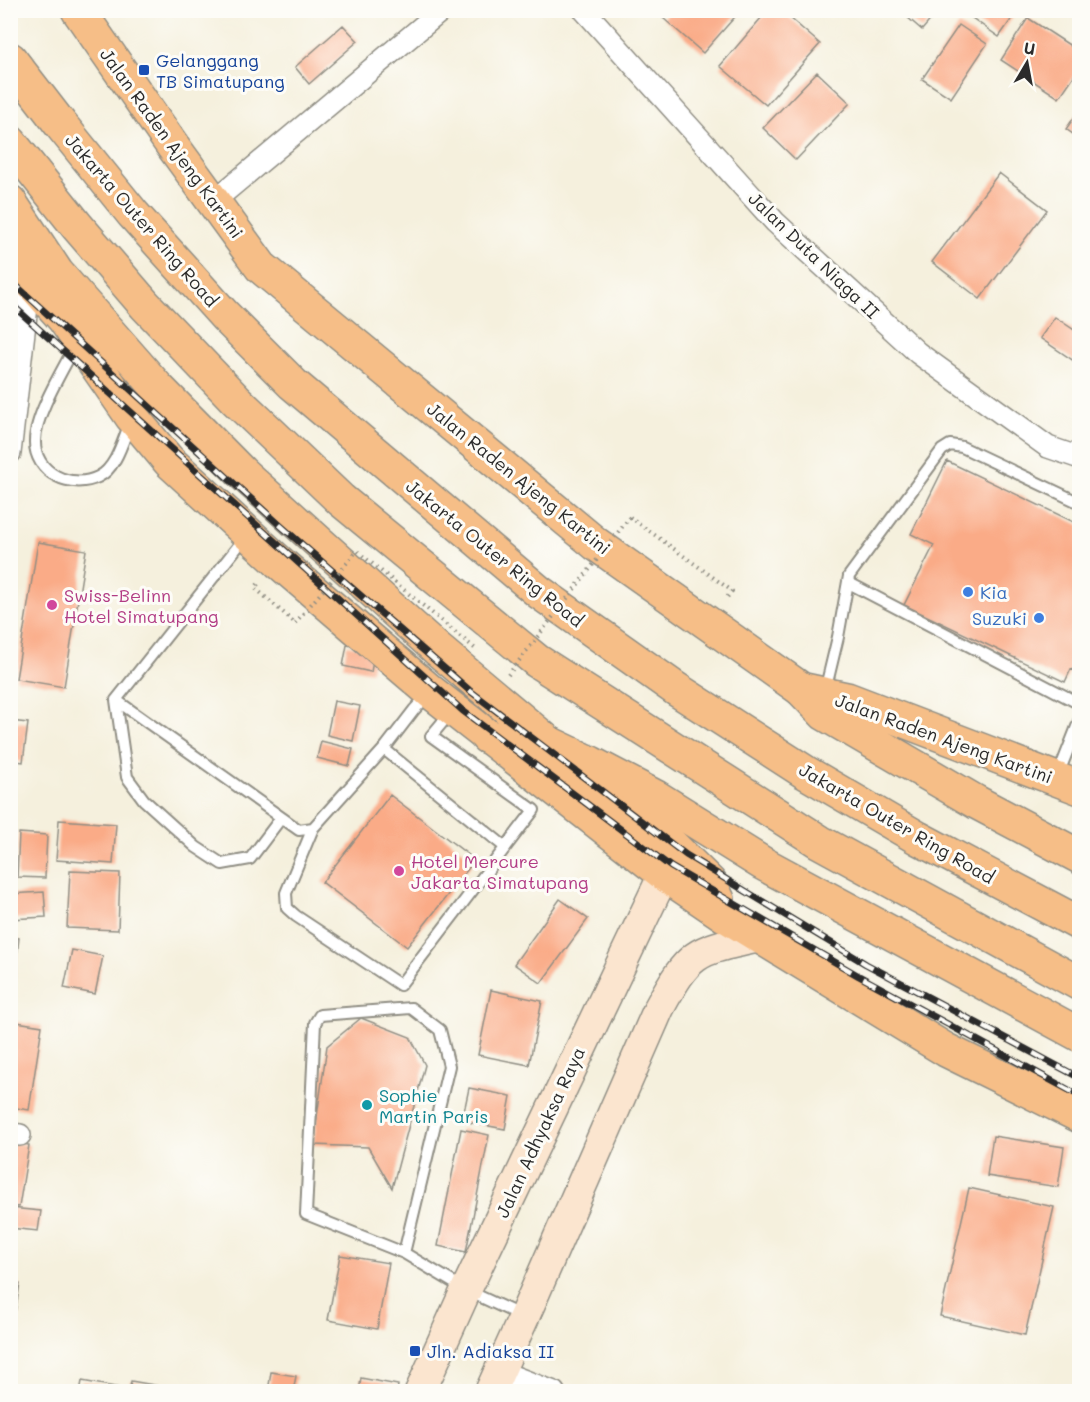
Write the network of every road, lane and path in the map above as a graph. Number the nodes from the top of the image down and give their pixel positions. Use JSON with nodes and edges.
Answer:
{"nodes":[{"id":1,"x":52,"y":10,"type":"edge"},
{"id":2,"x":78,"y":10,"type":"edge"},
{"id":3,"x":442,"y":10,"type":"edge"},
{"id":4,"x":584,"y":10,"type":"edge"},
{"id":5,"x":108,"y":53,"type":"junction"},
{"id":6,"x":10,"y":59,"type":"edge"},
{"id":7,"x":10,"y":142,"type":"edge"},
{"id":8,"x":214,"y":201,"type":"junction"},
{"id":9,"x":10,"y":202,"type":"edge"},
{"id":10,"x":33,"y":271,"type":"edge"},
{"id":11,"x":71,"y":328,"type":"junction"},
{"id":12,"x":132,"y":417,"type":"junction"},
{"id":13,"x":10,"y":453,"type":"edge"},
{"id":14,"x":1080,"y":459,"type":"edge"},
{"id":15,"x":1080,"y":503,"type":"edge"},
{"id":16,"x":248,"y":534,"type":"junction"},
{"id":17,"x":849,"y":583,"type":"junction"},
{"id":18,"x":255,"y":588,"type":"dead end"},
{"id":19,"x":732,"y":591,"type":"dead end"},
{"id":20,"x":478,"y":651,"type":"dead end"},
{"id":21,"x":508,"y":675,"type":"dead end"},
{"id":22,"x":813,"y":691,"type":"junction"},
{"id":23,"x":116,"y":700,"type":"junction"},
{"id":24,"x":434,"y":702,"type":"junction"},
{"id":25,"x":1080,"y":704,"type":"edge"},
{"id":26,"x":1080,"y":719,"type":"edge"},
{"id":27,"x":487,"y":737,"type":"junction"},
{"id":28,"x":549,"y":743,"type":"junction"},
{"id":29,"x":384,"y":749,"type":"junction"},
{"id":30,"x":1068,"y":784,"type":"edge"},
{"id":31,"x":280,"y":818,"type":"junction"},
{"id":32,"x":314,"y":828,"type":"junction"},
{"id":33,"x":505,"y":847,"type":"junction"},
{"id":34,"x":1080,"y":857,"type":"edge"},
{"id":35,"x":664,"y":874,"type":"junction"},
{"id":36,"x":726,"y":916,"type":"junction"},
{"id":37,"x":1080,"y":924,"type":"edge"},
{"id":38,"x":760,"y":937,"type":"junction"},
{"id":39,"x":1080,"y":984,"type":"edge"},
{"id":40,"x":1080,"y":1035,"type":"edge"},
{"id":41,"x":1080,"y":1116,"type":"edge"},
{"id":42,"x":404,"y":1253,"type":"junction"},
{"id":43,"x":466,"y":1290,"type":"junction"},
{"id":44,"x":524,"y":1317,"type":"junction"},
{"id":45,"x":494,"y":1381,"type":"edge"},
{"id":46,"x":420,"y":1392,"type":"edge"},
{"id":47,"x":554,"y":1392,"type":"edge"}],
"edges":[{"from":1,"to":5,"type":"highway"},
{"from":2,"to":5,"type":"highway","name":"Jalan Raden Ajeng Kartini"},
{"from":3,"to":8,"type":"street"},
{"from":4,"to":14,"type":"street","name":"Jalan Duta Niaga II"},
{"from":5,"to":8,"type":"highway","name":"Jalan Raden Ajeng Kartini"},
{"from":6,"to":37,"type":"highway","name":"Jakarta Outer Ring Road"},
{"from":7,"to":39,"type":"highway"},
{"from":8,"to":22,"type":"highway","name":"Jalan Raden Ajeng Kartini"},
{"from":9,"to":10,"type":"highway"},
{"from":10,"to":11,"type":"highway"},
{"from":10,"to":13,"type":"street"},
{"from":10,"to":28,"type":"highway"},
{"from":11,"to":12,"type":"highway"},
{"from":11,"to":12,"type":"lane"},
{"from":12,"to":16,"type":"highway"},
{"from":15,"to":17,"type":"lane"},
{"from":16,"to":23,"type":"lane"},
{"from":16,"to":24,"type":"highway"},
{"from":17,"to":22,"type":"lane"},
{"from":17,"to":25,"type":"lane"},
{"from":18,"to":20,"type":"path","bridge":true},
{"from":19,"to":21,"type":"path","bridge":true},
{"from":22,"to":30,"type":"highway","name":"Jalan Raden Ajeng Kartini"},
{"from":22,"to":34,"type":"highway"},
{"from":23,"to":31,"type":"lane"},
{"from":23,"to":31,"type":"lane"},
{"from":24,"to":27,"type":"highway"},
{"from":24,"to":29,"type":"lane"},
{"from":24,"to":33,"type":"lane"},
{"from":26,"to":30,"type":"lane"},
{"from":27,"to":28,"type":"highway"},
{"from":27,"to":35,"type":"highway"},
{"from":28,"to":36,"type":"highway"},
{"from":28,"to":40,"type":"highway"},
{"from":29,"to":32,"type":"lane"},
{"from":29,"to":33,"type":"lane"},
{"from":31,"to":32,"type":"lane"},
{"from":32,"to":33,"type":"lane"},
{"from":35,"to":36,"type":"highway"},
{"from":35,"to":43,"type":"main road","name":"Jalan Adhyaksa Raya"},
{"from":36,"to":38,"type":"highway"},
{"from":38,"to":41,"type":"highway"},
{"from":38,"to":44,"type":"main road"},
{"from":42,"to":42,"type":"lane"},
{"from":42,"to":43,"type":"lane"},
{"from":43,"to":44,"type":"lane"},
{"from":43,"to":46,"type":"main road","name":"Jalan Adhyaksa Raya"},
{"from":44,"to":45,"type":"main road"},
{"from":45,"to":47,"type":"street"}]}
